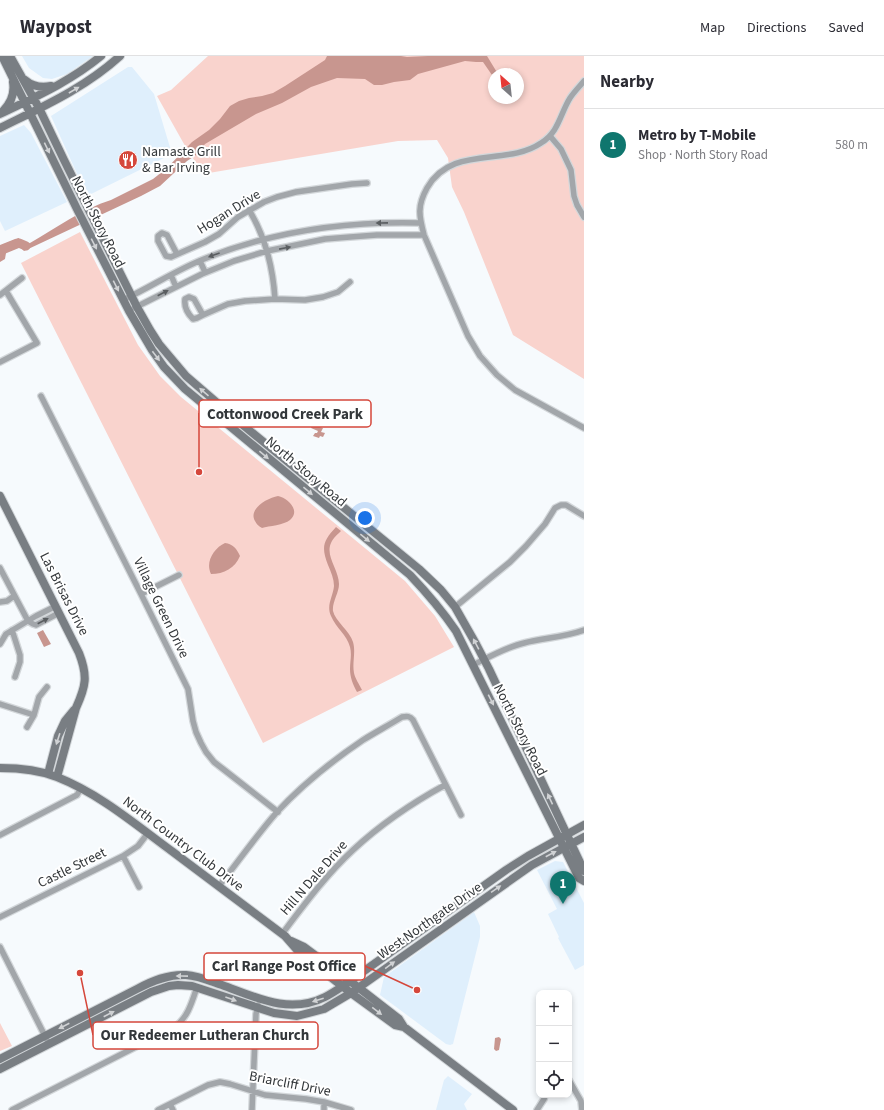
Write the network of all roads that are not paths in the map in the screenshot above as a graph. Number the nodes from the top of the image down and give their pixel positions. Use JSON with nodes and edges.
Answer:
{"nodes":[{"id":1,"x":2,"y":56,"type":"edge"},
{"id":2,"x":10,"y":56,"type":"edge"},
{"id":3,"x":101,"y":56,"type":"edge"},
{"id":4,"x":120,"y":56,"type":"edge"},
{"id":5,"x":12,"y":77,"type":"junction"},
{"id":6,"x":23,"y":78,"type":"junction"},
{"id":7,"x":584,"y":81,"type":"edge"},
{"id":8,"x":58,"y":85,"type":"junction"},
{"id":9,"x":33,"y":98,"type":"junction"},
{"id":10,"x":24,"y":102,"type":"junction"},
{"id":11,"x":39,"y":108,"type":"junction"},
{"id":12,"x":30,"y":113,"type":"junction"},
{"id":13,"x":0,"y":114,"type":"edge"},
{"id":14,"x":0,"y":128,"type":"edge"},
{"id":15,"x":550,"y":136,"type":"junction"},
{"id":16,"x":64,"y":160,"type":"junction"},
{"id":17,"x":55,"y":164,"type":"junction"},
{"id":18,"x":367,"y":183,"type":"dead end"},
{"id":19,"x":249,"y":210,"type":"junction"},
{"id":20,"x":584,"y":217,"type":"edge"},
{"id":21,"x":421,"y":223,"type":"junction"},
{"id":22,"x":424,"y":235,"type":"junction"},
{"id":23,"x":263,"y":240,"type":"junction"},
{"id":24,"x":238,"y":247,"type":"junction"},
{"id":25,"x":266,"y":251,"type":"junction"},
{"id":26,"x":177,"y":254,"type":"dead end"},
{"id":27,"x":242,"y":258,"type":"junction"},
{"id":28,"x":200,"y":261,"type":"junction"},
{"id":29,"x":205,"y":272,"type":"junction"},
{"id":30,"x":171,"y":275,"type":"junction"},
{"id":31,"x":22,"y":278,"type":"dead end"},
{"id":32,"x":350,"y":282,"type":"dead end"},
{"id":33,"x":176,"y":287,"type":"junction"},
{"id":34,"x":6,"y":291,"type":"junction"},
{"id":35,"x":0,"y":295,"type":"edge"},
{"id":36,"x":132,"y":296,"type":"junction"},
{"id":37,"x":275,"y":299,"type":"junction"},
{"id":38,"x":123,"y":300,"type":"junction"},
{"id":39,"x":138,"y":307,"type":"junction"},
{"id":40,"x":129,"y":311,"type":"junction"},
{"id":41,"x":203,"y":315,"type":"dead end"},
{"id":42,"x":150,"y":330,"type":"junction"},
{"id":43,"x":142,"y":334,"type":"junction"},
{"id":44,"x":0,"y":362,"type":"edge"},
{"id":45,"x":41,"y":396,"type":"dead end"},
{"id":46,"x":584,"y":428,"type":"edge"},
{"id":47,"x":0,"y":496,"type":"edge"},
{"id":48,"x":584,"y":516,"type":"edge"},
{"id":49,"x":386,"y":542,"type":"junction"},
{"id":50,"x":379,"y":550,"type":"junction"},
{"id":51,"x":0,"y":568,"type":"edge"},
{"id":52,"x":179,"y":575,"type":"dead end"},
{"id":53,"x":141,"y":594,"type":"junction"},
{"id":54,"x":14,"y":596,"type":"junction"},
{"id":55,"x":0,"y":602,"type":"edge"},
{"id":56,"x":455,"y":607,"type":"junction"},
{"id":57,"x":57,"y":609,"type":"junction"},
{"id":58,"x":28,"y":621,"type":"junction"},
{"id":59,"x":12,"y":630,"type":"junction"},
{"id":60,"x":584,"y":630,"type":"edge"},
{"id":61,"x":0,"y":644,"type":"edge"},
{"id":62,"x":484,"y":659,"type":"junction"},
{"id":63,"x":473,"y":665,"type":"junction"},
{"id":64,"x":15,"y":678,"type":"dead end"},
{"id":65,"x":47,"y":687,"type":"dead end"},
{"id":66,"x":0,"y":704,"type":"edge"},
{"id":67,"x":76,"y":708,"type":"junction"},
{"id":68,"x":34,"y":715,"type":"junction"},
{"id":69,"x":27,"y":727,"type":"dead end"},
{"id":70,"x":0,"y":768,"type":"edge"},
{"id":71,"x":48,"y":774,"type":"junction"},
{"id":72,"x":57,"y":777,"type":"junction"},
{"id":73,"x":445,"y":785,"type":"junction"},
{"id":74,"x":81,"y":788,"type":"junction"},
{"id":75,"x":278,"y":812,"type":"junction"},
{"id":76,"x":461,"y":815,"type":"dead end"},
{"id":77,"x":584,"y":825,"type":"edge"},
{"id":78,"x":148,"y":833,"type":"junction"},
{"id":79,"x":0,"y":835,"type":"edge"},
{"id":80,"x":563,"y":837,"type":"junction"},
{"id":81,"x":584,"y":837,"type":"edge"},
{"id":82,"x":568,"y":846,"type":"junction"},
{"id":83,"x":123,"y":856,"type":"junction"},
{"id":84,"x":584,"y":871,"type":"edge"},
{"id":85,"x":584,"y":882,"type":"edge"},
{"id":86,"x":219,"y":886,"type":"junction"},
{"id":87,"x":139,"y":887,"type":"dead end"},
{"id":88,"x":455,"y":906,"type":"junction"},
{"id":89,"x":460,"y":915,"type":"junction"},
{"id":90,"x":0,"y":917,"type":"edge"},
{"id":91,"x":282,"y":934,"type":"junction"},
{"id":92,"x":289,"y":940,"type":"junction"},
{"id":93,"x":0,"y":947,"type":"edge"},
{"id":94,"x":350,"y":981,"type":"junction"},
{"id":95,"x":343,"y":986,"type":"junction"},
{"id":96,"x":197,"y":987,"type":"junction"},
{"id":97,"x":359,"y":987,"type":"junction"},
{"id":98,"x":137,"y":989,"type":"junction"},
{"id":99,"x":351,"y":992,"type":"junction"},
{"id":100,"x":141,"y":997,"type":"junction"},
{"id":101,"x":260,"y":998,"type":"junction"},
{"id":102,"x":257,"y":1008,"type":"junction"},
{"id":103,"x":404,"y":1027,"type":"junction"},
{"id":104,"x":45,"y":1036,"type":"junction"},
{"id":105,"x":50,"y":1044,"type":"junction"},
{"id":106,"x":0,"y":1059,"type":"edge"},
{"id":107,"x":0,"y":1069,"type":"edge"},
{"id":108,"x":572,"y":1086,"type":"edge"},
{"id":109,"x":252,"y":1091,"type":"junction"},
{"id":110,"x":544,"y":1098,"type":"edge"},
{"id":111,"x":324,"y":1102,"type":"junction"},
{"id":112,"x":170,"y":1104,"type":"junction"},
{"id":113,"x":12,"y":1110,"type":"edge"},
{"id":114,"x":158,"y":1110,"type":"edge"},
{"id":115,"x":173,"y":1110,"type":"edge"},
{"id":116,"x":252,"y":1110,"type":"edge"},
{"id":117,"x":324,"y":1110,"type":"edge"},
{"id":118,"x":351,"y":1110,"type":"edge"},
{"id":119,"x":513,"y":1110,"type":"edge"},
{"id":120,"x":537,"y":1110,"type":"edge"},
{"id":121,"x":582,"y":1110,"type":"edge"}],
"edges":[{"from":1,"to":5,"type":"main road","name":"North Story Road"},
{"from":2,"to":6,"type":"main road","name":"North Story Road"},
{"from":3,"to":8,"type":"main road"},
{"from":11,"to":4,"type":"main road","one_way":true},
{"from":5,"to":10,"type":"main road","name":"North Story Road"},
{"from":5,"to":13,"type":"main road"},
{"from":6,"to":8,"type":"main road"},
{"from":6,"to":9,"type":"main road","name":"North Story Road"},
{"from":7,"to":15,"type":"street"},
{"from":8,"to":9,"type":"main road"},
{"from":9,"to":10,"type":"main road"},
{"from":9,"to":11,"type":"main road","name":"North Story Road"},
{"from":10,"to":12,"type":"main road","name":"North Story Road"},
{"from":10,"to":13,"type":"main road"},
{"from":11,"to":12,"type":"main road"},
{"from":11,"to":16,"type":"main road","name":"North Story Road"},
{"from":12,"to":14,"type":"main road"},
{"from":12,"to":17,"type":"main road","name":"North Story Road","one_way":true},
{"from":15,"to":20,"type":"street"},
{"from":15,"to":21,"type":"street"},
{"from":16,"to":17,"type":"main road"},
{"from":16,"to":36,"type":"main road","name":"North Story Road"},
{"from":17,"to":38,"type":"main road","name":"North Story Road","one_way":true},
{"from":18,"to":19,"type":"street","name":"Hogan Drive"},
{"from":19,"to":23,"type":"street"},
{"from":19,"to":26,"type":"street","name":"Hogan Drive"},
{"from":21,"to":22,"type":"street"},
{"from":21,"to":23,"type":"street","one_way":true},
{"from":25,"to":22,"type":"street","one_way":true},
{"from":22,"to":46,"type":"street"},
{"from":23,"to":24,"type":"street"},
{"from":23,"to":25,"type":"street"},
{"from":24,"to":27,"type":"street"},
{"from":24,"to":28,"type":"street","one_way":true},
{"from":25,"to":27,"type":"street"},
{"from":25,"to":37,"type":"street"},
{"from":27,"to":29,"type":"street"},
{"from":28,"to":29,"type":"street"},
{"from":28,"to":30,"type":"street"},
{"from":29,"to":33,"type":"street"},
{"from":30,"to":33,"type":"street"},
{"from":30,"to":36,"type":"street"},
{"from":31,"to":34,"type":"street"},
{"from":32,"to":37,"type":"street"},
{"from":39,"to":33,"type":"street","one_way":true},
{"from":34,"to":35,"type":"street"},
{"from":34,"to":44,"type":"street"},
{"from":36,"to":38,"type":"street"},
{"from":36,"to":39,"type":"main road","name":"North Story Road"},
{"from":37,"to":41,"type":"street"},
{"from":38,"to":40,"type":"main road","name":"North Story Road"},
{"from":39,"to":40,"type":"street"},
{"from":39,"to":42,"type":"main road","name":"North Story Road"},
{"from":40,"to":43,"type":"main road","name":"North Story Road"},
{"from":42,"to":43,"type":"main road"},
{"from":49,"to":42,"type":"main road","name":"North Story Road","one_way":true},
{"from":43,"to":50,"type":"main road","name":"North Story Road","one_way":true},
{"from":45,"to":53,"type":"street","name":"Village Green Drive"},
{"from":47,"to":57,"type":"main road","name":"Las Brisas Drive"},
{"from":48,"to":56,"type":"street"},
{"from":49,"to":50,"type":"main road"},
{"from":49,"to":56,"type":"main road","name":"North Story Road"},
{"from":50,"to":63,"type":"main road","name":"North Story Road"},
{"from":51,"to":54,"type":"street"},
{"from":52,"to":53,"type":"street"},
{"from":53,"to":75,"type":"street","name":"Village Green Drive"},
{"from":54,"to":55,"type":"street"},
{"from":54,"to":58,"type":"street"},
{"from":62,"to":56,"type":"main road","name":"North Story Road","one_way":true},
{"from":57,"to":58,"type":"street"},
{"from":57,"to":67,"type":"main road","name":"Las Brisas Drive"},
{"from":58,"to":59,"type":"street"},
{"from":59,"to":61,"type":"street"},
{"from":59,"to":64,"type":"street"},
{"from":60,"to":62,"type":"street"},
{"from":62,"to":63,"type":"street"},
{"from":80,"to":62,"type":"main road","name":"North Story Road","one_way":true},
{"from":63,"to":80,"type":"main road","name":"North Story Road","one_way":true},
{"from":65,"to":68,"type":"street"},
{"from":66,"to":68,"type":"street"},
{"from":67,"to":71,"type":"main road","name":"Las Brisas Drive","one_way":true},
{"from":67,"to":72,"type":"main road","name":"Las Brisas Drive"},
{"from":68,"to":69,"type":"street"},
{"from":70,"to":71,"type":"main road","name":"North Country Club Drive"},
{"from":71,"to":72,"type":"main road","name":"North Country Club Drive"},
{"from":72,"to":74,"type":"main road","name":"North Country Club Drive"},
{"from":73,"to":75,"type":"street"},
{"from":73,"to":76,"type":"street"},
{"from":73,"to":91,"type":"street","name":"Hill N Dale Drive"},
{"from":74,"to":78,"type":"main road","name":"North Country Club Drive"},
{"from":74,"to":79,"type":"street"},
{"from":75,"to":86,"type":"street"},
{"from":77,"to":80,"type":"main road","name":"West Northgate Drive"},
{"from":78,"to":83,"type":"street","name":"Castle Street"},
{"from":78,"to":86,"type":"main road","name":"North Country Club Drive"},
{"from":80,"to":82,"type":"main road","name":"North Story Road"},
{"from":80,"to":88,"type":"main road","name":"West Northgate Drive"},
{"from":81,"to":82,"type":"main road","name":"West Northgate Drive"},
{"from":82,"to":84,"type":"main road","name":"North Story Road"},
{"from":82,"to":85,"type":"main road","name":"North Story Road"},
{"from":89,"to":82,"type":"main road","name":"West Northgate Drive","one_way":true},
{"from":83,"to":87,"type":"street"},
{"from":83,"to":90,"type":"street","name":"Castle Street"},
{"from":86,"to":91,"type":"main road","name":"North Country Club Drive"},
{"from":88,"to":89,"type":"main road"},
{"from":88,"to":94,"type":"main road","name":"West Northgate Drive"},
{"from":97,"to":89,"type":"main road","name":"West Northgate Drive","one_way":true},
{"from":91,"to":92,"type":"main road","name":"North Country Club Drive"},
{"from":92,"to":94,"type":"main road","name":"North Country Club Drive"},
{"from":92,"to":95,"type":"main road","name":"North Country Club Drive"},
{"from":93,"to":104,"type":"street"},
{"from":94,"to":95,"type":"main road","name":"West Northgate Drive"},
{"from":94,"to":97,"type":"main road","name":"North Country Club Drive"},
{"from":95,"to":99,"type":"main road","name":"North Country Club Drive"},
{"from":95,"to":101,"type":"main road","name":"West Northgate Drive","one_way":true},
{"from":96,"to":100,"type":"main road","name":"West Northgate Drive"},
{"from":96,"to":102,"type":"main road","name":"West Northgate Drive","one_way":true},
{"from":96,"to":113,"type":"street"},
{"from":97,"to":99,"type":"main road","name":"West Northgate Drive"},
{"from":97,"to":103,"type":"main road","name":"North Country Club Drive"},
{"from":98,"to":100,"type":"main road"},
{"from":101,"to":98,"type":"main road","name":"West Northgate Drive","one_way":true},
{"from":98,"to":104,"type":"main road","name":"West Northgate Drive","one_way":true},
{"from":99,"to":102,"type":"main road","name":"West Northgate Drive"},
{"from":99,"to":103,"type":"main road","name":"North Country Club Drive","one_way":true},
{"from":105,"to":100,"type":"main road","name":"West Northgate Drive","one_way":true},
{"from":101,"to":102,"type":"street"},
{"from":102,"to":109,"type":"street"},
{"from":103,"to":119,"type":"main road","name":"North Country Club Drive"},
{"from":104,"to":105,"type":"street"},
{"from":104,"to":106,"type":"main road","name":"West Northgate Drive"},
{"from":105,"to":107,"type":"main road","name":"West Northgate Drive"},
{"from":108,"to":121,"type":"street"},
{"from":109,"to":111,"type":"street","name":"Briarcliff Drive"},
{"from":109,"to":112,"type":"street","name":"Briarcliff Drive"},
{"from":109,"to":116,"type":"street"},
{"from":110,"to":120,"type":"street"},
{"from":111,"to":117,"type":"street"},
{"from":111,"to":118,"type":"street","name":"Briarcliff Drive"},
{"from":112,"to":114,"type":"street","name":"Briarcliff Drive"},
{"from":112,"to":115,"type":"street"}]}
